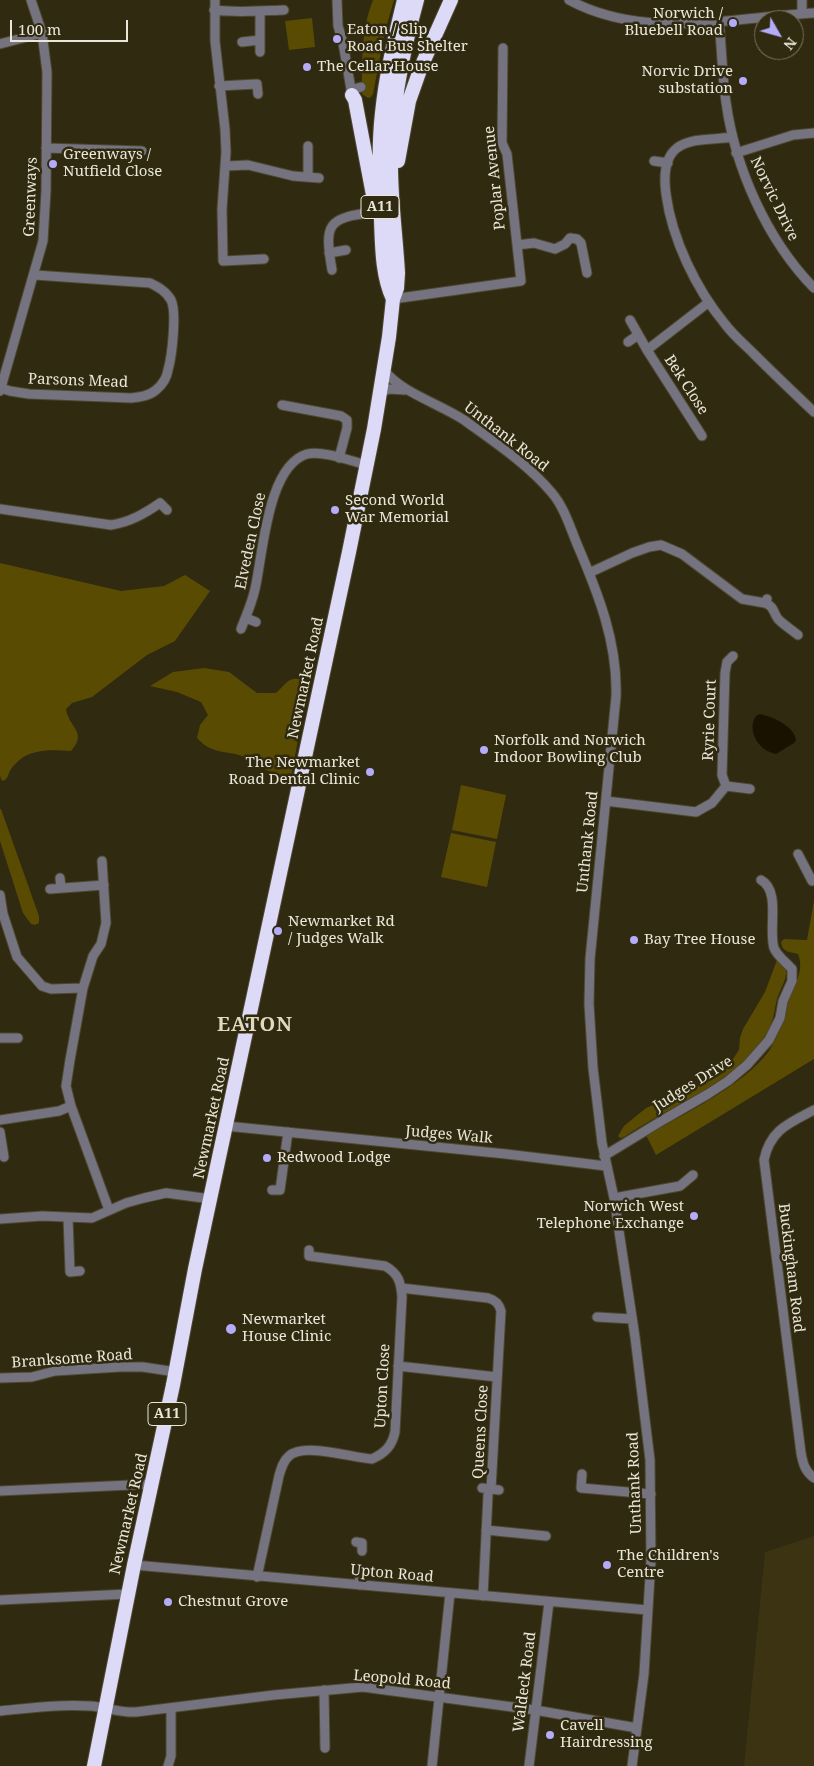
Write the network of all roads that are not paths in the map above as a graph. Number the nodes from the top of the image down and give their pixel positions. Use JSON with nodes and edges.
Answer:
{"nodes":[{"id":1,"x":31,"y":0,"type":"edge"},
{"id":2,"x":215,"y":0,"type":"edge"},
{"id":3,"x":336,"y":0,"type":"edge"},
{"id":4,"x":451,"y":0,"type":"edge"},
{"id":5,"x":569,"y":0,"type":"edge"},
{"id":6,"x":413,"y":1,"type":"edge"},
{"id":7,"x":214,"y":10,"type":"junction"},
{"id":8,"x":284,"y":10,"type":"dead end"},
{"id":9,"x":260,"y":11,"type":"junction"},
{"id":10,"x":754,"y":19,"type":"edge"},
{"id":11,"x":719,"y":23,"type":"junction"},
{"id":12,"x":42,"y":33,"type":"junction"},
{"id":13,"x":260,"y":40,"type":"junction"},
{"id":14,"x":242,"y":42,"type":"dead end"},
{"id":15,"x":0,"y":44,"type":"edge"},
{"id":16,"x":503,"y":48,"type":"dead end"},
{"id":17,"x":260,"y":52,"type":"dead end"},
{"id":18,"x":219,"y":86,"type":"junction"},
{"id":19,"x":355,"y":91,"type":"joint"},
{"id":20,"x":258,"y":94,"type":"dead end"},
{"id":21,"x":814,"y":133,"type":"edge"},
{"id":22,"x":732,"y":137,"type":"junction"},
{"id":23,"x":308,"y":146,"type":"dead end"},
{"id":24,"x":46,"y":148,"type":"junction"},
{"id":25,"x":142,"y":151,"type":"dead end"},
{"id":26,"x":736,"y":153,"type":"junction"},
{"id":27,"x":654,"y":161,"type":"dead end"},
{"id":28,"x":668,"y":163,"type":"junction"},
{"id":29,"x":226,"y":166,"type":"junction"},
{"id":30,"x":308,"y":177,"type":"junction"},
{"id":31,"x":319,"y":178,"type":"dead end"},
{"id":32,"x":391,"y":178,"type":"junction"},
{"id":33,"x":375,"y":212,"type":"junction"},
{"id":34,"x":517,"y":245,"type":"junction"},
{"id":35,"x":382,"y":248,"type":"junction"},
{"id":36,"x":346,"y":250,"type":"dead end"},
{"id":37,"x":329,"y":253,"type":"junction"},
{"id":38,"x":264,"y":259,"type":"dead end"},
{"id":39,"x":332,"y":270,"type":"dead end"},
{"id":40,"x":587,"y":273,"type":"dead end"},
{"id":41,"x":35,"y":275,"type":"junction"},
{"id":42,"x":814,"y":288,"type":"edge"},
{"id":43,"x":393,"y":299,"type":"junction"},
{"id":44,"x":709,"y":302,"type":"junction"},
{"id":45,"x":630,"y":320,"type":"dead end"},
{"id":46,"x":638,"y":335,"type":"junction"},
{"id":47,"x":628,"y":342,"type":"dead end"},
{"id":48,"x":647,"y":350,"type":"junction"},
{"id":49,"x":384,"y":370,"type":"junction"},
{"id":50,"x":0,"y":389,"type":"edge"},
{"id":51,"x":410,"y":391,"type":"junction"},
{"id":52,"x":380,"y":393,"type":"junction"},
{"id":53,"x":282,"y":405,"type":"dead end"},
{"id":54,"x":814,"y":412,"type":"edge"},
{"id":55,"x":702,"y":436,"type":"dead end"},
{"id":56,"x":339,"y":458,"type":"junction"},
{"id":57,"x":367,"y":465,"type":"junction"},
{"id":58,"x":0,"y":509,"type":"edge"},
{"id":59,"x":167,"y":510,"type":"dead end"},
{"id":60,"x":589,"y":573,"type":"junction"},
{"id":61,"x":768,"y":603,"type":"junction"},
{"id":62,"x":782,"y":606,"type":"dead end"},
{"id":63,"x":246,"y":618,"type":"junction"},
{"id":64,"x":256,"y":622,"type":"dead end"},
{"id":65,"x":241,"y":629,"type":"dead end"},
{"id":66,"x":798,"y":636,"type":"dead end"},
{"id":67,"x":733,"y":656,"type":"dead end"},
{"id":68,"x":726,"y":786,"type":"junction"},
{"id":69,"x":750,"y":789,"type":"dead end"},
{"id":70,"x":606,"y":801,"type":"junction"},
{"id":71,"x":798,"y":854,"type":"dead end"},
{"id":72,"x":102,"y":861,"type":"dead end"},
{"id":73,"x":60,"y":878,"type":"dead end"},
{"id":74,"x":761,"y":880,"type":"dead end"},
{"id":75,"x":814,"y":880,"type":"edge"},
{"id":76,"x":104,"y":885,"type":"junction"},
{"id":77,"x":61,"y":888,"type":"junction"},
{"id":78,"x":50,"y":889,"type":"dead end"},
{"id":79,"x":0,"y":895,"type":"edge"},
{"id":80,"x":83,"y":988,"type":"junction"},
{"id":81,"x":2,"y":1028,"type":"dead end"},
{"id":82,"x":1,"y":1038,"type":"edge"},
{"id":83,"x":18,"y":1038,"type":"dead end"},
{"id":84,"x":71,"y":1106,"type":"junction"},
{"id":85,"x":814,"y":1110,"type":"edge"},
{"id":86,"x":0,"y":1120,"type":"edge"},
{"id":87,"x":226,"y":1126,"type":"junction"},
{"id":88,"x":0,"y":1132,"type":"edge"},
{"id":89,"x":288,"y":1132,"type":"junction"},
{"id":90,"x":604,"y":1156,"type":"junction"},
{"id":91,"x":4,"y":1157,"type":"dead end"},
{"id":92,"x":606,"y":1166,"type":"junction"},
{"id":93,"x":693,"y":1175,"type":"dead end"},
{"id":94,"x":279,"y":1190,"type":"dead end"},
{"id":95,"x":614,"y":1198,"type":"junction"},
{"id":96,"x":211,"y":1199,"type":"junction"},
{"id":97,"x":109,"y":1210,"type":"junction"},
{"id":98,"x":68,"y":1218,"type":"junction"},
{"id":99,"x":0,"y":1219,"type":"edge"},
{"id":100,"x":308,"y":1256,"type":"dead end"},
{"id":101,"x":80,"y":1271,"type":"dead end"},
{"id":102,"x":402,"y":1288,"type":"junction"},
{"id":103,"x":597,"y":1317,"type":"dead end"},
{"id":104,"x":632,"y":1319,"type":"junction"},
{"id":105,"x":398,"y":1366,"type":"junction"},
{"id":106,"x":176,"y":1372,"type":"junction"},
{"id":107,"x":497,"y":1377,"type":"junction"},
{"id":108,"x":0,"y":1378,"type":"edge"},
{"id":109,"x":582,"y":1474,"type":"dead end"},
{"id":110,"x":814,"y":1478,"type":"edge"},
{"id":111,"x":152,"y":1484,"type":"junction"},
{"id":112,"x":0,"y":1491,"type":"edge"},
{"id":113,"x":651,"y":1494,"type":"junction"},
{"id":114,"x":486,"y":1530,"type":"junction"},
{"id":115,"x":546,"y":1536,"type":"dead end"},
{"id":116,"x":134,"y":1566,"type":"junction"},
{"id":117,"x":360,"y":1575,"type":"dead end"},
{"id":118,"x":257,"y":1577,"type":"junction"},
{"id":119,"x":360,"y":1585,"type":"junction"},
{"id":120,"x":450,"y":1593,"type":"junction"},
{"id":121,"x":128,"y":1594,"type":"junction"},
{"id":122,"x":483,"y":1596,"type":"junction"},
{"id":123,"x":0,"y":1600,"type":"edge"},
{"id":124,"x":549,"y":1602,"type":"junction"},
{"id":125,"x":648,"y":1610,"type":"junction"},
{"id":126,"x":324,"y":1690,"type":"junction"},
{"id":127,"x":438,"y":1696,"type":"junction"},
{"id":128,"x":105,"y":1708,"type":"junction"},
{"id":129,"x":171,"y":1708,"type":"junction"},
{"id":130,"x":535,"y":1710,"type":"junction"},
{"id":131,"x":0,"y":1711,"type":"edge"},
{"id":132,"x":637,"y":1728,"type":"junction"},
{"id":133,"x":326,"y":1748,"type":"dead end"},
{"id":134,"x":94,"y":1766,"type":"edge"},
{"id":135,"x":168,"y":1766,"type":"edge"},
{"id":136,"x":432,"y":1766,"type":"edge"},
{"id":137,"x":529,"y":1766,"type":"edge"},
{"id":138,"x":632,"y":1766,"type":"edge"}],
"edges":[{"from":1,"to":12,"type":"street","name":"Greenways"},
{"from":2,"to":7,"type":"street"},
{"from":3,"to":19,"type":"street"},
{"from":4,"to":32,"type":"highway","number":"A11"},
{"from":5,"to":11,"type":"street"},
{"from":6,"to":32,"type":"highway","name":"Newmarket Road","number":"A11"},
{"from":6,"to":35,"type":"highway","name":"Newmarket Road","number":"A11"},
{"from":7,"to":9,"type":"street"},
{"from":7,"to":18,"type":"street"},
{"from":8,"to":9,"type":"street"},
{"from":9,"to":13,"type":"street"},
{"from":10,"to":11,"type":"street"},
{"from":11,"to":22,"type":"street","name":"Norvic Drive"},
{"from":12,"to":15,"type":"street"},
{"from":12,"to":24,"type":"street","name":"Greenways"},
{"from":13,"to":14,"type":"street"},
{"from":13,"to":17,"type":"street"},
{"from":16,"to":34,"type":"street","name":"Poplar Avenue"},
{"from":18,"to":20,"type":"street"},
{"from":18,"to":29,"type":"street"},
{"from":19,"to":33,"type":"highway"},
{"from":21,"to":26,"type":"street"},
{"from":22,"to":26,"type":"street","name":"Norvic Drive"},
{"from":22,"to":28,"type":"street"},
{"from":23,"to":30,"type":"street"},
{"from":24,"to":25,"type":"street"},
{"from":24,"to":41,"type":"street","name":"Greenways"},
{"from":26,"to":42,"type":"street","name":"Norvic Drive"},
{"from":27,"to":28,"type":"street"},
{"from":28,"to":44,"type":"street"},
{"from":29,"to":30,"type":"street"},
{"from":29,"to":38,"type":"street"},
{"from":30,"to":31,"type":"street"},
{"from":32,"to":43,"type":"highway","name":"Newmarket Road","number":"A11"},
{"from":33,"to":35,"type":"highway"},
{"from":33,"to":37,"type":"street"},
{"from":34,"to":40,"type":"street","name":"Poplar Avenue"},
{"from":34,"to":43,"type":"street","name":"Poplar Avenue"},
{"from":35,"to":43,"type":"highway","name":"Newmarket Road","number":"A11"},
{"from":36,"to":37,"type":"street"},
{"from":37,"to":39,"type":"street"},
{"from":41,"to":50,"type":"street","name":"Greenways"},
{"from":41,"to":50,"type":"street","name":"Parsons Mead"},
{"from":43,"to":49,"type":"highway","name":"Newmarket Road","number":"A11"},
{"from":44,"to":48,"type":"street","name":"Bek Close"},
{"from":44,"to":54,"type":"street"},
{"from":45,"to":46,"type":"street","name":"Bek Close"},
{"from":46,"to":47,"type":"street"},
{"from":46,"to":48,"type":"street","name":"Bek Close"},
{"from":48,"to":55,"type":"street","name":"Bek Close"},
{"from":49,"to":51,"type":"street","name":"Unthank Road"},
{"from":49,"to":52,"type":"highway","name":"Newmarket Road","number":"A11"},
{"from":51,"to":52,"type":"street","name":"Unthank Road"},
{"from":51,"to":60,"type":"street","name":"Unthank Road"},
{"from":52,"to":57,"type":"highway","name":"Newmarket Road","number":"A11"},
{"from":53,"to":56,"type":"street"},
{"from":56,"to":57,"type":"street","name":"Elveden Close"},
{"from":56,"to":63,"type":"street","name":"Elveden Close"},
{"from":57,"to":87,"type":"highway","name":"Newmarket Road","number":"A11"},
{"from":58,"to":59,"type":"street"},
{"from":60,"to":61,"type":"street"},
{"from":60,"to":70,"type":"street","name":"Unthank Road"},
{"from":61,"to":62,"type":"street"},
{"from":61,"to":66,"type":"street"},
{"from":63,"to":64,"type":"street"},
{"from":63,"to":65,"type":"street","name":"Elveden Close"},
{"from":67,"to":68,"type":"street","name":"Ryrie Court"},
{"from":68,"to":69,"type":"street"},
{"from":68,"to":70,"type":"street"},
{"from":70,"to":90,"type":"street","name":"Unthank Road"},
{"from":71,"to":75,"type":"street"},
{"from":72,"to":76,"type":"street"},
{"from":73,"to":77,"type":"street"},
{"from":74,"to":90,"type":"street","name":"Judges Drive"},
{"from":76,"to":77,"type":"street"},
{"from":76,"to":80,"type":"street"},
{"from":77,"to":78,"type":"street"},
{"from":79,"to":80,"type":"street"},
{"from":80,"to":84,"type":"street"},
{"from":81,"to":82,"type":"street"},
{"from":82,"to":83,"type":"street"},
{"from":84,"to":86,"type":"street"},
{"from":84,"to":97,"type":"street"},
{"from":85,"to":110,"type":"street","name":"Buckingham Road"},
{"from":87,"to":89,"type":"street","name":"Judges Walk"},
{"from":87,"to":96,"type":"highway","name":"Newmarket Road","number":"A11"},
{"from":88,"to":91,"type":"street"},
{"from":89,"to":92,"type":"street","name":"Judges Walk"},
{"from":89,"to":94,"type":"street"},
{"from":90,"to":92,"type":"street","name":"Unthank Road"},
{"from":92,"to":95,"type":"street","name":"Unthank Road"},
{"from":93,"to":95,"type":"street"},
{"from":95,"to":104,"type":"street","name":"Unthank Road"},
{"from":96,"to":97,"type":"street"},
{"from":96,"to":106,"type":"highway","name":"Newmarket Road","number":"A11"},
{"from":97,"to":98,"type":"street"},
{"from":98,"to":99,"type":"street"},
{"from":98,"to":101,"type":"street"},
{"from":100,"to":102,"type":"street"},
{"from":102,"to":105,"type":"street","name":"Upton Close"},
{"from":102,"to":107,"type":"street","name":"Queens Close"},
{"from":103,"to":104,"type":"street"},
{"from":104,"to":113,"type":"street","name":"Unthank Road"},
{"from":105,"to":107,"type":"street"},
{"from":105,"to":118,"type":"street","name":"Upton Close"},
{"from":106,"to":108,"type":"street","name":"Branksome Road"},
{"from":106,"to":111,"type":"highway","name":"Newmarket Road","number":"A11"},
{"from":107,"to":114,"type":"street","name":"Queens Close"},
{"from":109,"to":113,"type":"street"},
{"from":111,"to":112,"type":"street"},
{"from":111,"to":116,"type":"highway","name":"Newmarket Road","number":"A11"},
{"from":113,"to":125,"type":"street","name":"Unthank Road"},
{"from":114,"to":115,"type":"street"},
{"from":114,"to":122,"type":"street","name":"Queens Close"},
{"from":116,"to":118,"type":"street","name":"Upton Road"},
{"from":116,"to":121,"type":"highway","name":"Newmarket Road","number":"A11"},
{"from":117,"to":119,"type":"street"},
{"from":118,"to":119,"type":"street","name":"Upton Road"},
{"from":119,"to":120,"type":"street","name":"Upton Road"},
{"from":120,"to":122,"type":"street","name":"Upton Road"},
{"from":120,"to":127,"type":"street"},
{"from":121,"to":123,"type":"street"},
{"from":121,"to":128,"type":"highway","name":"Newmarket Road","number":"A11"},
{"from":122,"to":124,"type":"street","name":"Upton Road"},
{"from":124,"to":125,"type":"street","name":"Upton Road"},
{"from":124,"to":130,"type":"street","name":"Waldeck Road"},
{"from":125,"to":132,"type":"street","name":"Unthank Road"},
{"from":126,"to":127,"type":"street","name":"Leopold Road"},
{"from":126,"to":129,"type":"street","name":"Leopold Road"},
{"from":126,"to":133,"type":"street"},
{"from":127,"to":130,"type":"street","name":"Leopold Road"},
{"from":127,"to":136,"type":"street"},
{"from":128,"to":129,"type":"street","name":"Leopold Road"},
{"from":128,"to":131,"type":"street","name":"Leopold Road"},
{"from":128,"to":134,"type":"highway","name":"Newmarket Road","number":"A11"},
{"from":129,"to":135,"type":"street"},
{"from":130,"to":132,"type":"street","name":"Leopold Road"},
{"from":130,"to":137,"type":"street","name":"Waldeck Road"},
{"from":132,"to":138,"type":"street","name":"Unthank Road"}]}
